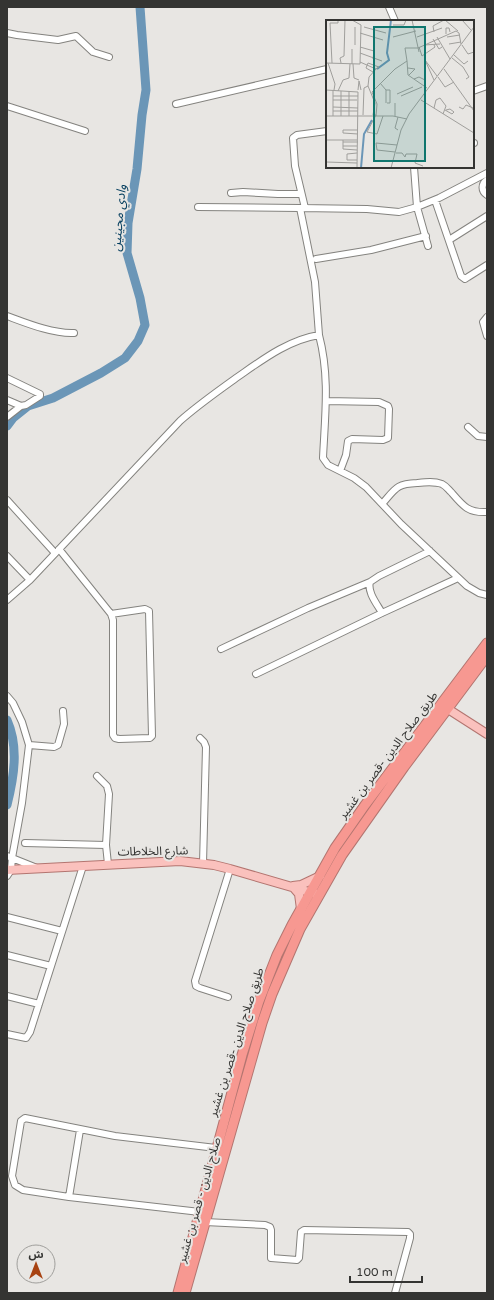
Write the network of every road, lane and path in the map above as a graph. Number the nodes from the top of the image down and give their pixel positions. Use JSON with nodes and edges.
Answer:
{"nodes":[{"id":1,"x":389,"y":7,"type":"edge"},
{"id":2,"x":395,"y":20,"type":"edge"},
{"id":3,"x":7,"y":33,"type":"edge"},
{"id":4,"x":109,"y":57,"type":"dead end"},
{"id":5,"x":326,"y":69,"type":"edge"},
{"id":6,"x":487,"y":86,"type":"edge"},
{"id":7,"x":474,"y":91,"type":"edge"},
{"id":8,"x":176,"y":104,"type":"dead end"},
{"id":9,"x":7,"y":106,"type":"edge"},
{"id":10,"x":85,"y":130,"type":"dead end"},
{"id":11,"x":326,"y":130,"type":"edge"},
{"id":12,"x":414,"y":168,"type":"edge"},
{"id":13,"x":487,"y":173,"type":"edge"},
{"id":14,"x":484,"y":180,"type":"edge"},
{"id":15,"x":231,"y":193,"type":"dead end"},
{"id":16,"x":285,"y":194,"type":"junction"},
{"id":17,"x":301,"y":194,"type":"junction"},
{"id":18,"x":487,"y":195,"type":"edge"},
{"id":19,"x":435,"y":200,"type":"junction"},
{"id":20,"x":198,"y":207,"type":"dead end"},
{"id":21,"x":417,"y":207,"type":"junction"},
{"id":22,"x":286,"y":208,"type":"junction"},
{"id":23,"x":303,"y":208,"type":"junction"},
{"id":24,"x":487,"y":216,"type":"edge"},
{"id":25,"x":426,"y":236,"type":"junction"},
{"id":26,"x":449,"y":240,"type":"junction"},
{"id":27,"x":428,"y":246,"type":"dead end"},
{"id":28,"x":316,"y":259,"type":"dead end"},
{"id":29,"x":487,"y":265,"type":"edge"},
{"id":30,"x":7,"y":316,"type":"edge"},
{"id":31,"x":487,"y":318,"type":"edge"},
{"id":32,"x":74,"y":333,"type":"dead end"},
{"id":33,"x":320,"y":335,"type":"junction"},
{"id":34,"x":487,"y":336,"type":"edge"},
{"id":35,"x":7,"y":378,"type":"edge"},
{"id":36,"x":7,"y":400,"type":"edge"},
{"id":37,"x":326,"y":401,"type":"junction"},
{"id":38,"x":21,"y":406,"type":"junction"},
{"id":39,"x":7,"y":417,"type":"edge"},
{"id":40,"x":468,"y":427,"type":"dead end"},
{"id":41,"x":487,"y":437,"type":"edge"},
{"id":42,"x":340,"y":471,"type":"junction"},
{"id":43,"x":7,"y":500,"type":"edge"},
{"id":44,"x":382,"y":504,"type":"junction"},
{"id":45,"x":487,"y":512,"type":"edge"},
{"id":46,"x":57,"y":551,"type":"junction"},
{"id":47,"x":430,"y":551,"type":"junction"},
{"id":48,"x":7,"y":556,"type":"edge"},
{"id":49,"x":458,"y":578,"type":"junction"},
{"id":50,"x":30,"y":580,"type":"junction"},
{"id":51,"x":370,"y":582,"type":"junction"},
{"id":52,"x":487,"y":595,"type":"edge"},
{"id":53,"x":7,"y":600,"type":"edge"},
{"id":54,"x":382,"y":613,"type":"junction"},
{"id":55,"x":111,"y":614,"type":"junction"},
{"id":56,"x":487,"y":643,"type":"edge"},
{"id":57,"x":220,"y":649,"type":"dead end"},
{"id":58,"x":487,"y":656,"type":"edge"},
{"id":59,"x":256,"y":674,"type":"dead end"},
{"id":60,"x":7,"y":696,"type":"edge"},
{"id":61,"x":448,"y":709,"type":"junction"},
{"id":62,"x":63,"y":711,"type":"dead end"},
{"id":63,"x":487,"y":734,"type":"edge"},
{"id":64,"x":200,"y":738,"type":"dead end"},
{"id":65,"x":29,"y":745,"type":"junction"},
{"id":66,"x":97,"y":776,"type":"dead end"},
{"id":67,"x":25,"y":843,"type":"dead end"},
{"id":68,"x":106,"y":845,"type":"junction"},
{"id":69,"x":338,"y":851,"type":"junction"},
{"id":70,"x":10,"y":857,"type":"edge"},
{"id":71,"x":108,"y":864,"type":"junction"},
{"id":72,"x":203,"y":864,"type":"junction"},
{"id":73,"x":83,"y":866,"type":"junction"},
{"id":74,"x":230,"y":868,"type":"junction"},
{"id":75,"x":41,"y":869,"type":"junction"},
{"id":76,"x":8,"y":872,"type":"edge"},
{"id":77,"x":320,"y":876,"type":"junction"},
{"id":78,"x":292,"y":887,"type":"junction"},
{"id":79,"x":314,"y":893,"type":"junction"},
{"id":80,"x":301,"y":909,"type":"junction"},
{"id":81,"x":7,"y":917,"type":"edge"},
{"id":82,"x":62,"y":931,"type":"junction"},
{"id":83,"x":7,"y":955,"type":"edge"},
{"id":84,"x":51,"y":966,"type":"junction"},
{"id":85,"x":7,"y":996,"type":"edge"},
{"id":86,"x":228,"y":998,"type":"dead end"},
{"id":87,"x":39,"y":1004,"type":"junction"},
{"id":88,"x":7,"y":1034,"type":"edge"},
{"id":89,"x":80,"y":1130,"type":"junction"},
{"id":90,"x":216,"y":1148,"type":"junction"},
{"id":91,"x":211,"y":1185,"type":"junction"},
{"id":92,"x":69,"y":1196,"type":"junction"},
{"id":93,"x":200,"y":1212,"type":"junction"},
{"id":94,"x":205,"y":1222,"type":"junction"},
{"id":95,"x":178,"y":1293,"type":"edge"},
{"id":96,"x":185,"y":1293,"type":"edge"},
{"id":97,"x":394,"y":1293,"type":"edge"}],
"edges":[{"from":1,"to":2,"type":"street"},
{"from":3,"to":4,"type":"street"},
{"from":5,"to":8,"type":"street"},
{"from":6,"to":7,"type":"street"},
{"from":9,"to":10,"type":"street"},
{"from":11,"to":17,"type":"street"},
{"from":12,"to":21,"type":"street"},
{"from":13,"to":14,"type":"street"},
{"from":14,"to":18,"type":"street"},
{"from":14,"to":19,"type":"street"},
{"from":15,"to":16,"type":"street"},
{"from":16,"to":17,"type":"street"},
{"from":16,"to":22,"type":"street"},
{"from":17,"to":23,"type":"street"},
{"from":19,"to":21,"type":"street"},
{"from":19,"to":26,"type":"street"},
{"from":20,"to":22,"type":"street"},
{"from":21,"to":23,"type":"street"},
{"from":21,"to":25,"type":"street"},
{"from":22,"to":23,"type":"street"},
{"from":23,"to":33,"type":"street"},
{"from":24,"to":26,"type":"street"},
{"from":25,"to":27,"type":"street"},
{"from":25,"to":28,"type":"street"},
{"from":26,"to":29,"type":"street"},
{"from":30,"to":32,"type":"street"},
{"from":31,"to":34,"type":"street"},
{"from":33,"to":37,"type":"street"},
{"from":33,"to":46,"type":"street"},
{"from":35,"to":38,"type":"street"},
{"from":36,"to":38,"type":"street"},
{"from":37,"to":42,"type":"street"},
{"from":37,"to":42,"type":"street"},
{"from":38,"to":39,"type":"street"},
{"from":40,"to":41,"type":"street"},
{"from":42,"to":44,"type":"street"},
{"from":43,"to":46,"type":"street"},
{"from":44,"to":45,"type":"street"},
{"from":44,"to":47,"type":"street"},
{"from":46,"to":50,"type":"street"},
{"from":46,"to":55,"type":"street"},
{"from":47,"to":49,"type":"street"},
{"from":47,"to":51,"type":"street"},
{"from":48,"to":50,"type":"street"},
{"from":49,"to":52,"type":"street"},
{"from":49,"to":54,"type":"street"},
{"from":50,"to":53,"type":"street"},
{"from":51,"to":54,"type":"street"},
{"from":51,"to":57,"type":"street"},
{"from":54,"to":59,"type":"street"},
{"from":55,"to":55,"type":"street"},
{"from":56,"to":69,"type":"highway","name":"طريق صلاح الدين -قصر بن غشير"},
{"from":58,"to":61,"type":"highway","name":"صلاح الدين - قصر بن غشير"},
{"from":60,"to":65,"type":"street"},
{"from":61,"to":63,"type":"main road"},
{"from":61,"to":69,"type":"highway","name":"صلاح الدين - قصر بن غشير"},
{"from":62,"to":65,"type":"street"},
{"from":64,"to":72,"type":"street"},
{"from":65,"to":70,"type":"street"},
{"from":66,"to":68,"type":"street"},
{"from":67,"to":68,"type":"street"},
{"from":68,"to":71,"type":"street"},
{"from":69,"to":77,"type":"highway","name":"طريق صلاح الدين -قصر بن غشير"},
{"from":69,"to":79,"type":"highway","name":"صلاح الدين - قصر بن غشير"},
{"from":70,"to":75,"type":"street"},
{"from":70,"to":76,"type":"street"},
{"from":71,"to":72,"type":"main road","name":"شارع الخلاطات"},
{"from":71,"to":73,"type":"main road","name":"شارع الخلاطات"},
{"from":72,"to":74,"type":"main road","name":"شارع الخلاطات"},
{"from":73,"to":75,"type":"main road","name":"شارع الخلاطات"},
{"from":73,"to":82,"type":"street"},
{"from":74,"to":78,"type":"main road","name":"شارع الخلاطات"},
{"from":74,"to":86,"type":"street"},
{"from":75,"to":76,"type":"main road","name":"شارع الخلاطات"},
{"from":77,"to":78,"type":"main road"},
{"from":77,"to":79,"type":"highway","name":"طريق صلاح الدين -قصر بن غشير"},
{"from":78,"to":79,"type":"main road","name":"شارع الخلاطات"},
{"from":78,"to":80,"type":"main road"},
{"from":79,"to":80,"type":"highway","name":"طريق صلاح الدين -قصر بن غشير"},
{"from":79,"to":91,"type":"highway","name":"صلاح الدين - قصر بن غشير"},
{"from":80,"to":90,"type":"highway","name":"طريق صلاح الدين -قصر بن غشير"},
{"from":81,"to":82,"type":"street"},
{"from":82,"to":84,"type":"street"},
{"from":83,"to":84,"type":"street"},
{"from":84,"to":87,"type":"street"},
{"from":85,"to":87,"type":"street"},
{"from":87,"to":88,"type":"street"},
{"from":89,"to":90,"type":"street"},
{"from":89,"to":92,"type":"street"},
{"from":89,"to":92,"type":"street"},
{"from":90,"to":91,"type":"highway","name":"طريق صلاح الدين -قصر بن غشير"},
{"from":91,"to":93,"type":"highway","name":"طريق صلاح الدين -قصر بن غشير"},
{"from":91,"to":94,"type":"highway","name":"صلاح الدين - قصر بن غشير"},
{"from":92,"to":93,"type":"street"},
{"from":93,"to":95,"type":"highway","name":"طريق صلاح الدين -قصر بن غشير"},
{"from":94,"to":96,"type":"highway","name":"صلاح الدين - قصر بن غشير"},
{"from":94,"to":97,"type":"street"}]}
